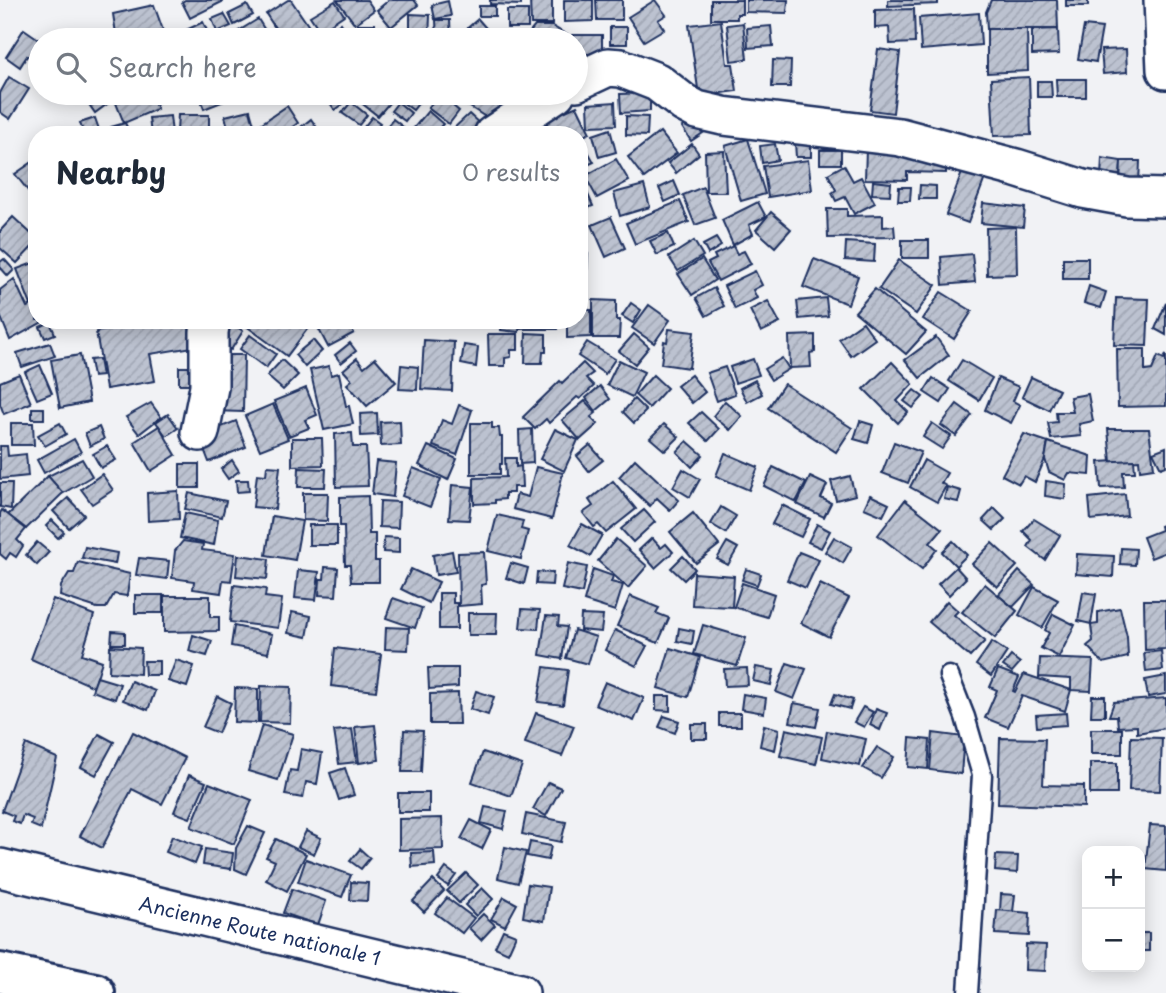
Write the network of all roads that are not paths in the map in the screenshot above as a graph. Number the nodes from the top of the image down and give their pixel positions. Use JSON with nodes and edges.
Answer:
{"nodes":[{"id":1,"x":1163,"y":0,"type":"edge"},
{"id":2,"x":1166,"y":70,"type":"edge"},
{"id":3,"x":588,"y":76,"type":"edge"},
{"id":4,"x":538,"y":105,"type":"edge"},
{"id":5,"x":506,"y":126,"type":"edge"},
{"id":6,"x":1166,"y":198,"type":"edge"},
{"id":7,"x":210,"y":329,"type":"edge"},
{"id":8,"x":200,"y":432,"type":"dead end"},
{"id":9,"x":949,"y":676,"type":"dead end"},
{"id":10,"x":0,"y":868,"type":"edge"},
{"id":11,"x":0,"y":974,"type":"edge"},
{"id":12,"x":95,"y":993,"type":"edge"},
{"id":13,"x":520,"y":993,"type":"edge"},
{"id":14,"x":968,"y":993,"type":"edge"}],
"edges":[{"from":1,"to":2,"type":"street"},
{"from":3,"to":6,"type":"street"},
{"from":4,"to":5,"type":"street"},
{"from":7,"to":8,"type":"street"},
{"from":9,"to":14,"type":"lane"},
{"from":10,"to":13,"type":"street","name":"Ancienne Route nationale 1"},
{"from":11,"to":12,"type":"main road"}]}
